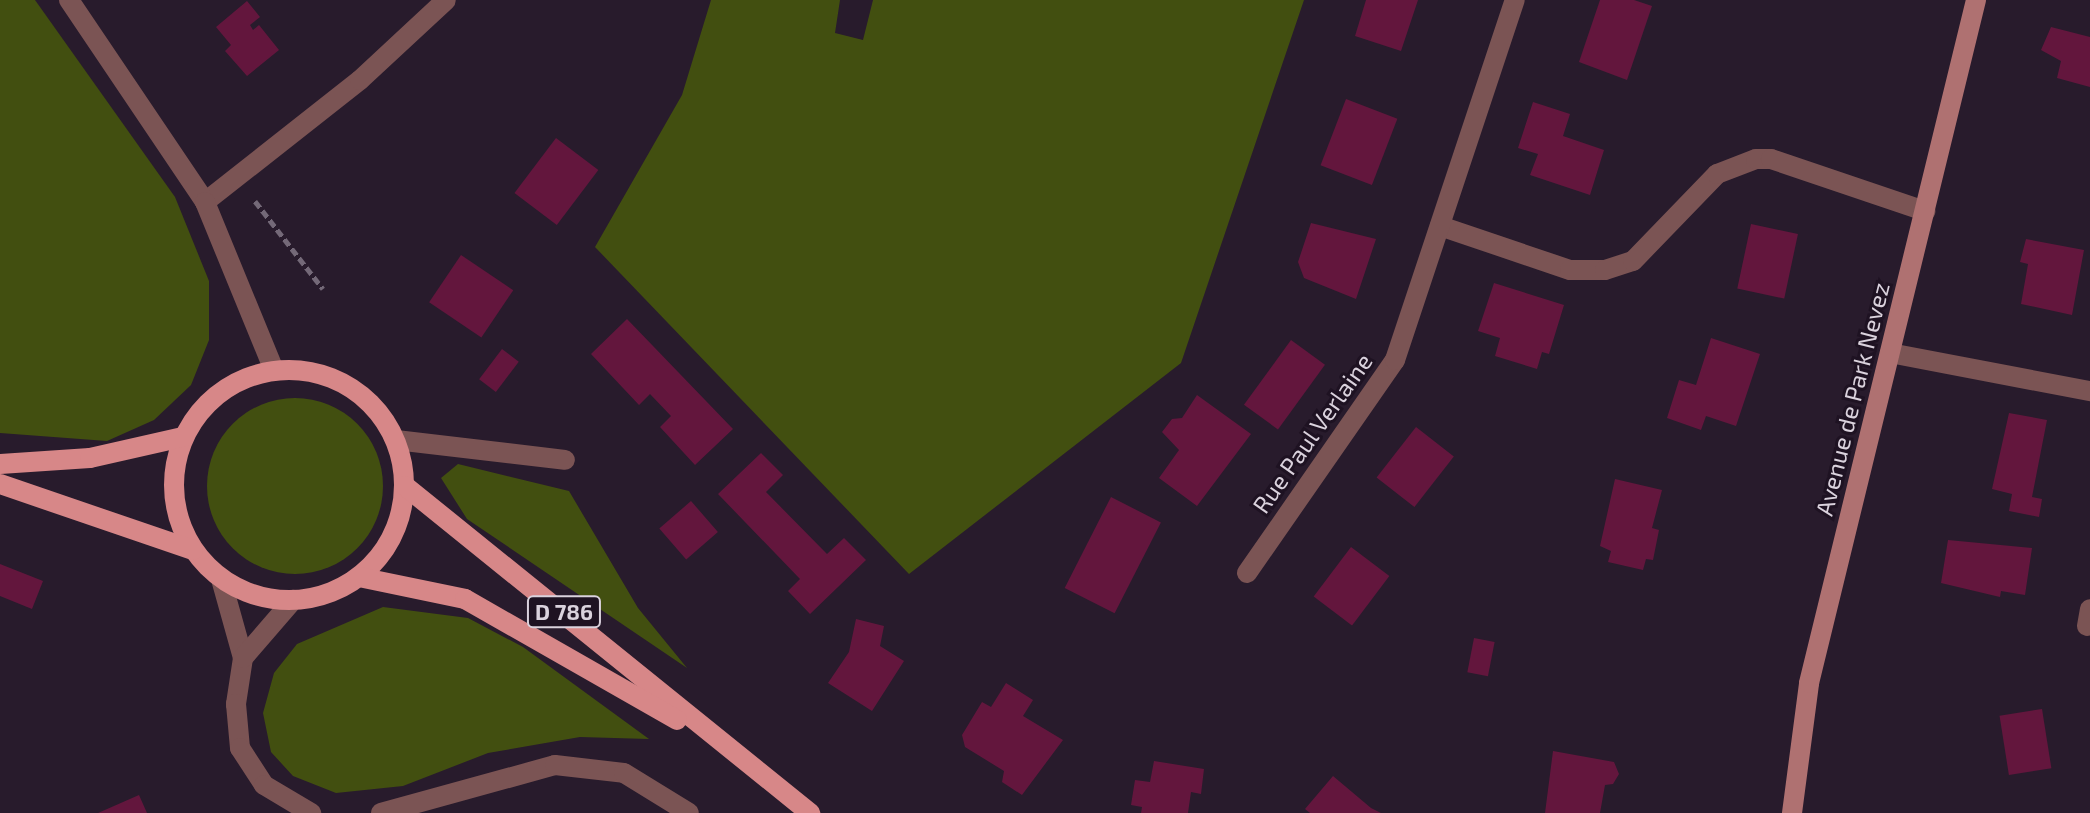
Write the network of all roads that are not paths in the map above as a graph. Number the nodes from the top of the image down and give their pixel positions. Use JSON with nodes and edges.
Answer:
{"nodes":[{"id":1,"x":69,"y":0,"type":"edge"},
{"id":2,"x":446,"y":0,"type":"edge"},
{"id":3,"x":1515,"y":0,"type":"edge"},
{"id":4,"x":1976,"y":0,"type":"edge"},
{"id":5,"x":205,"y":202,"type":"junction"},
{"id":6,"x":1925,"y":211,"type":"junction"},
{"id":7,"x":1440,"y":226,"type":"junction"},
{"id":8,"x":1890,"y":353,"type":"junction"},
{"id":9,"x":274,"y":370,"type":"junction"},
{"id":10,"x":2090,"y":391,"type":"edge"},
{"id":11,"x":183,"y":437,"type":"junction"},
{"id":12,"x":396,"y":440,"type":"junction"},
{"id":13,"x":565,"y":460,"type":"dead end"},
{"id":14,"x":0,"y":464,"type":"edge"},
{"id":15,"x":0,"y":484,"type":"edge"},
{"id":16,"x":405,"y":486,"type":"junction"},
{"id":17,"x":193,"y":550,"type":"junction"},
{"id":18,"x":1247,"y":573,"type":"dead end"},
{"id":19,"x":359,"y":577,"type":"junction"},
{"id":20,"x":221,"y":579,"type":"junction"},
{"id":21,"x":293,"y":600,"type":"junction"},
{"id":22,"x":243,"y":658,"type":"junction"},
{"id":23,"x":719,"y":744,"type":"junction"},
{"id":24,"x":303,"y":812,"type":"edge"},
{"id":25,"x":686,"y":812,"type":"edge"},
{"id":26,"x":381,"y":813,"type":"edge"},
{"id":27,"x":810,"y":813,"type":"edge"},
{"id":28,"x":1792,"y":813,"type":"edge"}],
"edges":[{"from":1,"to":5,"type":"street"},
{"from":2,"to":5,"type":"street"},
{"from":3,"to":7,"type":"street","name":"Rue Paul Verlaine"},
{"from":4,"to":6,"type":"main road","name":"Avenue de Park Nevez"},
{"from":5,"to":9,"type":"street"},
{"from":6,"to":7,"type":"street"},
{"from":6,"to":8,"type":"main road","name":"Avenue de Park Nevez"},
{"from":7,"to":18,"type":"street","name":"Rue Paul Verlaine"},
{"from":8,"to":10,"type":"street"},
{"from":8,"to":28,"type":"main road","name":"Avenue de Park Nevez"},
{"from":9,"to":11,"type":"main road"},
{"from":9,"to":12,"type":"main road"},
{"from":11,"to":14,"type":"main road"},
{"from":11,"to":17,"type":"main road"},
{"from":12,"to":13,"type":"street"},
{"from":12,"to":16,"type":"main road"},
{"from":15,"to":17,"type":"main road"},
{"from":16,"to":19,"type":"main road"},
{"from":16,"to":23,"type":"main road","number":"D 786"},
{"from":17,"to":20,"type":"main road"},
{"from":19,"to":21,"type":"main road"},
{"from":19,"to":23,"type":"main road","number":"D 786"},
{"from":20,"to":21,"type":"main road"},
{"from":20,"to":22,"type":"street"},
{"from":21,"to":22,"type":"street"},
{"from":22,"to":24,"type":"street"},
{"from":23,"to":27,"type":"main road","number":"D 786"},
{"from":25,"to":26,"type":"street"}]}
